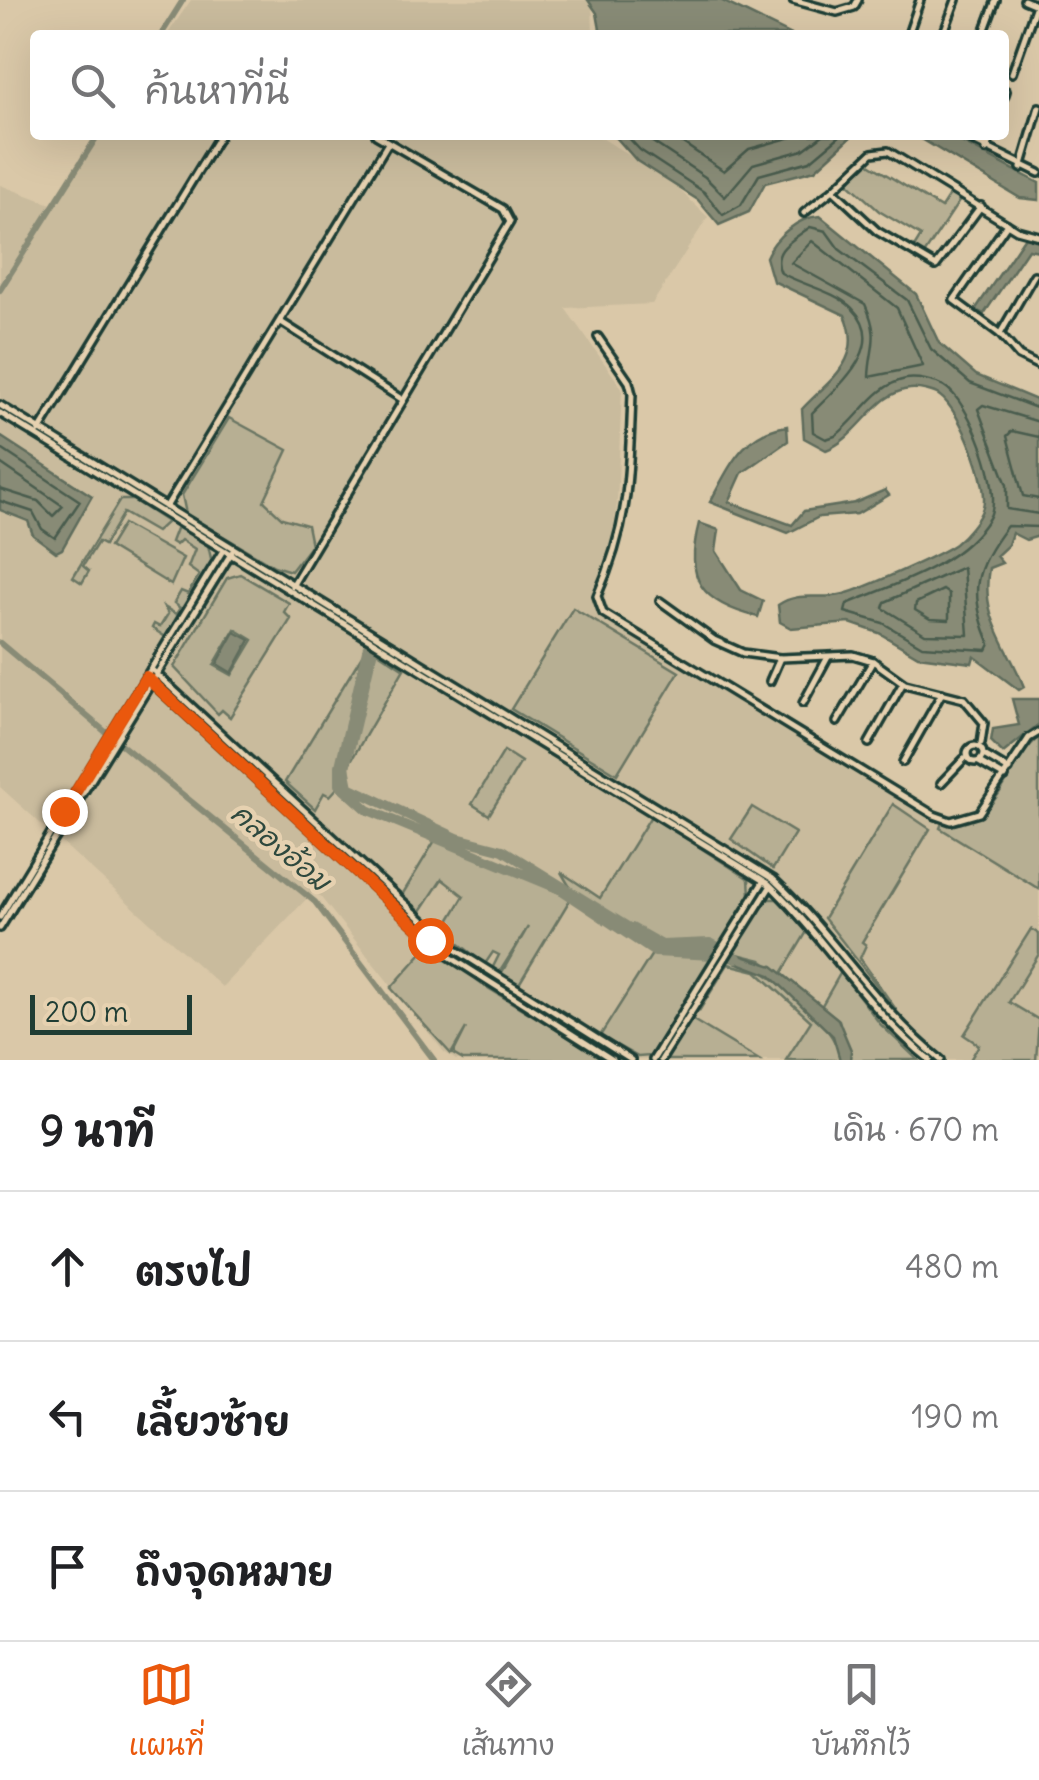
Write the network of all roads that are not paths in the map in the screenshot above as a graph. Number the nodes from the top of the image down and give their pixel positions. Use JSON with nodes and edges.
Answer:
{"nodes":[{"id":1,"x":792,"y":0,"type":"edge"},
{"id":2,"x":858,"y":0,"type":"edge"},
{"id":3,"x":920,"y":0,"type":"edge"},
{"id":4,"x":956,"y":0,"type":"edge"},
{"id":5,"x":996,"y":0,"type":"edge"},
{"id":6,"x":1024,"y":0,"type":"edge"},
{"id":7,"x":1037,"y":6,"type":"edge"},
{"id":8,"x":910,"y":30,"type":"edge"},
{"id":9,"x":945,"y":30,"type":"edge"},
{"id":10,"x":986,"y":30,"type":"edge"},
{"id":11,"x":1012,"y":73,"type":"dead end"},
{"id":12,"x":1039,"y":108,"type":"edge"},
{"id":13,"x":217,"y":140,"type":"edge"},
{"id":14,"x":384,"y":140,"type":"edge"},
{"id":15,"x":969,"y":140,"type":"edge"},
{"id":16,"x":989,"y":140,"type":"edge"},
{"id":17,"x":388,"y":143,"type":"junction"},
{"id":18,"x":986,"y":150,"type":"junction"},
{"id":19,"x":1021,"y":168,"type":"junction"},
{"id":20,"x":1039,"y":173,"type":"edge"},
{"id":21,"x":833,"y":190,"type":"junction"},
{"id":22,"x":981,"y":206,"type":"junction"},
{"id":23,"x":804,"y":213,"type":"dead end"},
{"id":24,"x":1007,"y":224,"type":"junction"},
{"id":25,"x":1039,"y":236,"type":"edge"},
{"id":26,"x":1034,"y":275,"type":"dead end"},
{"id":27,"x":281,"y":322,"type":"junction"},
{"id":28,"x":1000,"y":334,"type":"junction"},
{"id":29,"x":598,"y":338,"type":"dead end"},
{"id":30,"x":1039,"y":366,"type":"edge"},
{"id":31,"x":403,"y":400,"type":"junction"},
{"id":32,"x":0,"y":405,"type":"edge"},
{"id":33,"x":0,"y":413,"type":"edge"},
{"id":34,"x":38,"y":432,"type":"junction"},
{"id":35,"x":164,"y":510,"type":"junction"},
{"id":36,"x":225,"y":548,"type":"junction"},
{"id":37,"x":232,"y":552,"type":"junction"},
{"id":38,"x":291,"y":588,"type":"junction"},
{"id":39,"x":660,"y":601,"type":"dead end"},
{"id":40,"x":780,"y":658,"type":"junction"},
{"id":41,"x":828,"y":658,"type":"junction"},
{"id":42,"x":872,"y":661,"type":"junction"},
{"id":43,"x":151,"y":670,"type":"junction"},
{"id":44,"x":158,"y":675,"type":"junction"},
{"id":45,"x":150,"y":679,"type":"junction"},
{"id":46,"x":770,"y":681,"type":"dead end"},
{"id":47,"x":904,"y":683,"type":"junction"},
{"id":48,"x":942,"y":693,"type":"junction"},
{"id":49,"x":804,"y":703,"type":"dead end"},
{"id":50,"x":837,"y":722,"type":"dead end"},
{"id":51,"x":1039,"y":732,"type":"edge"},
{"id":52,"x":869,"y":743,"type":"dead end"},
{"id":53,"x":980,"y":749,"type":"junction"},
{"id":54,"x":967,"y":758,"type":"junction"},
{"id":55,"x":903,"y":762,"type":"dead end"},
{"id":56,"x":979,"y":762,"type":"junction"},
{"id":57,"x":1009,"y":770,"type":"junction"},
{"id":58,"x":1005,"y":777,"type":"junction"},
{"id":59,"x":941,"y":783,"type":"dead end"},
{"id":60,"x":765,"y":878,"type":"junction"},
{"id":61,"x":773,"y":884,"type":"junction"},
{"id":62,"x":0,"y":918,"type":"edge"},
{"id":63,"x":0,"y":928,"type":"edge"},
{"id":64,"x":725,"y":948,"type":"junction"},
{"id":65,"x":717,"y":962,"type":"junction"},
{"id":66,"x":613,"y":1060,"type":"edge"},
{"id":67,"x":631,"y":1060,"type":"edge"},
{"id":68,"x":653,"y":1060,"type":"edge"},
{"id":69,"x":660,"y":1060,"type":"edge"},
{"id":70,"x":930,"y":1060,"type":"edge"},
{"id":71,"x":941,"y":1060,"type":"edge"}],
"edges":[{"from":1,"to":2,"type":"street"},
{"from":3,"to":8,"type":"street"},
{"from":4,"to":9,"type":"street"},
{"from":5,"to":10,"type":"street"},
{"from":6,"to":7,"type":"street"},
{"from":7,"to":11,"type":"street"},
{"from":12,"to":19,"type":"street"},
{"from":13,"to":34,"type":"street"},
{"from":14,"to":17,"type":"street"},
{"from":15,"to":18,"type":"street"},
{"from":16,"to":18,"type":"street"},
{"from":17,"to":27,"type":"street"},
{"from":17,"to":31,"type":"street"},
{"from":18,"to":19,"type":"street"},
{"from":19,"to":20,"type":"street"},
{"from":21,"to":22,"type":"street"},
{"from":21,"to":22,"type":"street"},
{"from":21,"to":23,"type":"street"},
{"from":22,"to":24,"type":"street"},
{"from":24,"to":25,"type":"street"},
{"from":24,"to":28,"type":"street"},
{"from":26,"to":28,"type":"street"},
{"from":27,"to":31,"type":"street"},
{"from":27,"to":35,"type":"street"},
{"from":28,"to":30,"type":"street"},
{"from":29,"to":58,"type":"street"},
{"from":31,"to":38,"type":"street"},
{"from":32,"to":34,"type":"street"},
{"from":33,"to":34,"type":"street"},
{"from":34,"to":35,"type":"street"},
{"from":35,"to":36,"type":"street"},
{"from":36,"to":37,"type":"street"},
{"from":36,"to":43,"type":"street"},
{"from":37,"to":38,"type":"street"},
{"from":37,"to":44,"type":"street"},
{"from":38,"to":60,"type":"street"},
{"from":39,"to":40,"type":"street"},
{"from":40,"to":41,"type":"street"},
{"from":40,"to":46,"type":"street"},
{"from":41,"to":42,"type":"street"},
{"from":41,"to":49,"type":"street"},
{"from":42,"to":47,"type":"street"},
{"from":42,"to":50,"type":"street"},
{"from":43,"to":44,"type":"street"},
{"from":43,"to":45,"type":"street"},
{"from":44,"to":45,"type":"street"},
{"from":44,"to":67,"type":"street"},
{"from":45,"to":62,"type":"street"},
{"from":45,"to":63,"type":"street"},
{"from":45,"to":66,"type":"street"},
{"from":47,"to":48,"type":"street"},
{"from":47,"to":52,"type":"street"},
{"from":48,"to":53,"type":"street"},
{"from":48,"to":55,"type":"street"},
{"from":51,"to":57,"type":"street"},
{"from":53,"to":54,"type":"street"},
{"from":53,"to":56,"type":"street"},
{"from":53,"to":57,"type":"street"},
{"from":54,"to":56,"type":"street"},
{"from":54,"to":59,"type":"street"},
{"from":56,"to":58,"type":"street"},
{"from":57,"to":58,"type":"street"},
{"from":60,"to":61,"type":"street"},
{"from":60,"to":64,"type":"street"},
{"from":61,"to":64,"type":"street"},
{"from":61,"to":70,"type":"street"},
{"from":61,"to":71,"type":"street"},
{"from":64,"to":65,"type":"street"},
{"from":65,"to":68,"type":"street"},
{"from":65,"to":69,"type":"street"}]}
